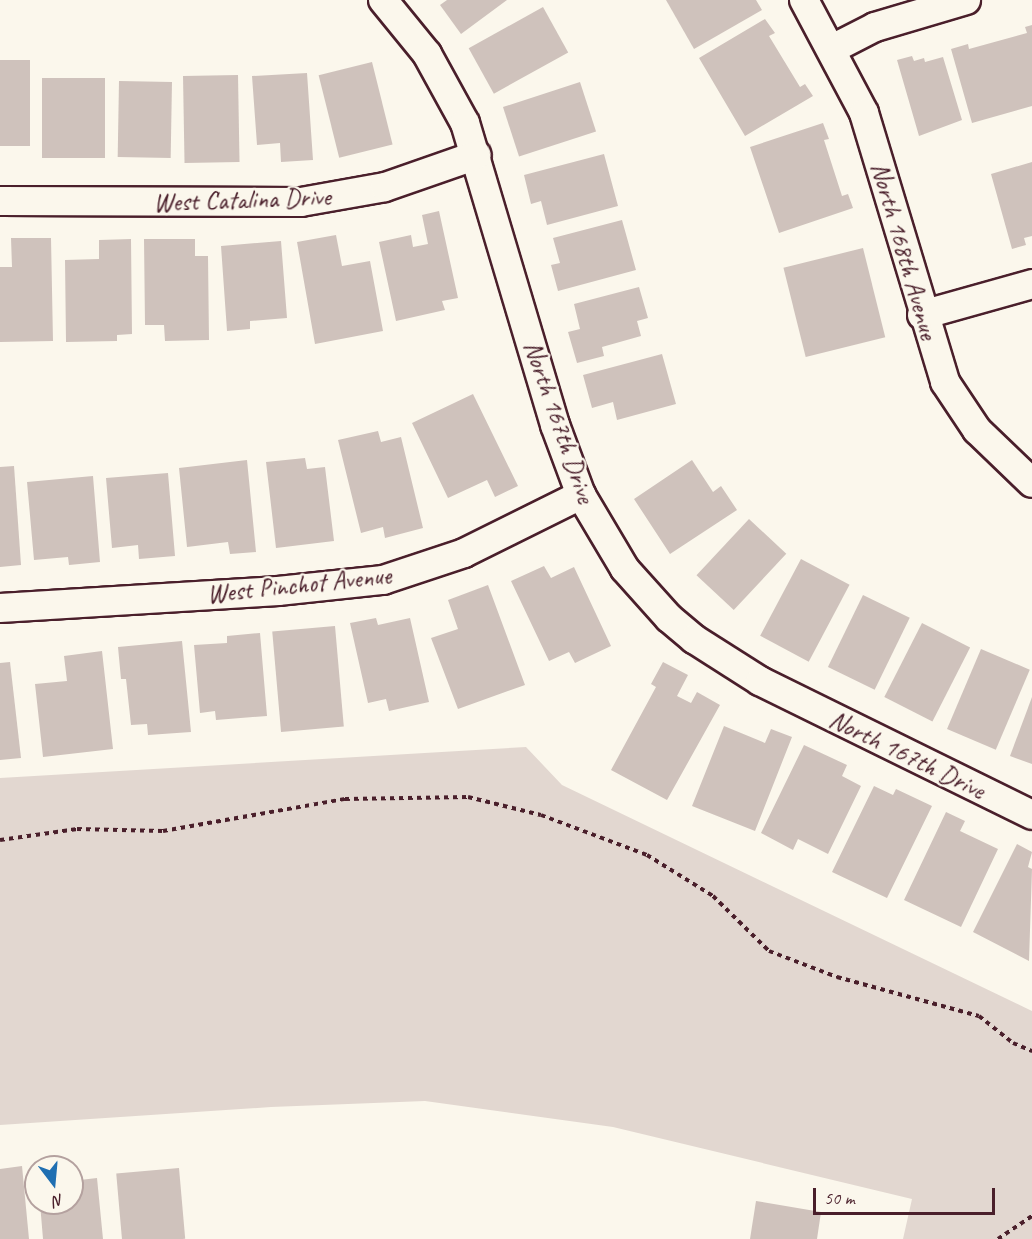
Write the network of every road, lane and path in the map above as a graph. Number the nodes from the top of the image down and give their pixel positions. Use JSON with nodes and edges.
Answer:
{"nodes":[{"id":1,"x":383,"y":0,"type":"edge"},
{"id":2,"x":804,"y":0,"type":"edge"},
{"id":3,"x":966,"y":0,"type":"edge"},
{"id":4,"x":832,"y":49,"type":"junction"},
{"id":5,"x":477,"y":155,"type":"junction"},
{"id":6,"x":0,"y":201,"type":"edge"},
{"id":7,"x":1032,"y":284,"type":"edge"},
{"id":8,"x":922,"y":315,"type":"junction"},
{"id":9,"x":1032,"y":483,"type":"edge"},
{"id":10,"x":581,"y":495,"type":"junction"},
{"id":11,"x":0,"y":608,"type":"edge"},
{"id":12,"x":1032,"y":816,"type":"edge"},
{"id":13,"x":0,"y":840,"type":"edge"},
{"id":14,"x":1032,"y":1051,"type":"edge"},
{"id":15,"x":1032,"y":1216,"type":"edge"},
{"id":16,"x":998,"y":1239,"type":"edge"}],
"edges":[{"from":1,"to":5,"type":"street","name":"North 167th Drive"},
{"from":2,"to":4,"type":"street","name":"North 168th Avenue"},
{"from":3,"to":4,"type":"street"},
{"from":4,"to":8,"type":"street","name":"North 168th Avenue"},
{"from":5,"to":6,"type":"street","name":"West Catalina Drive"},
{"from":5,"to":10,"type":"street","name":"North 167th Drive"},
{"from":7,"to":8,"type":"street"},
{"from":8,"to":9,"type":"street","name":"North 168th Avenue"},
{"from":10,"to":11,"type":"street","name":"West Pinchot Avenue"},
{"from":10,"to":12,"type":"street","name":"North 167th Drive"},
{"from":13,"to":14,"type":"path"},
{"from":15,"to":16,"type":"path"}]}
